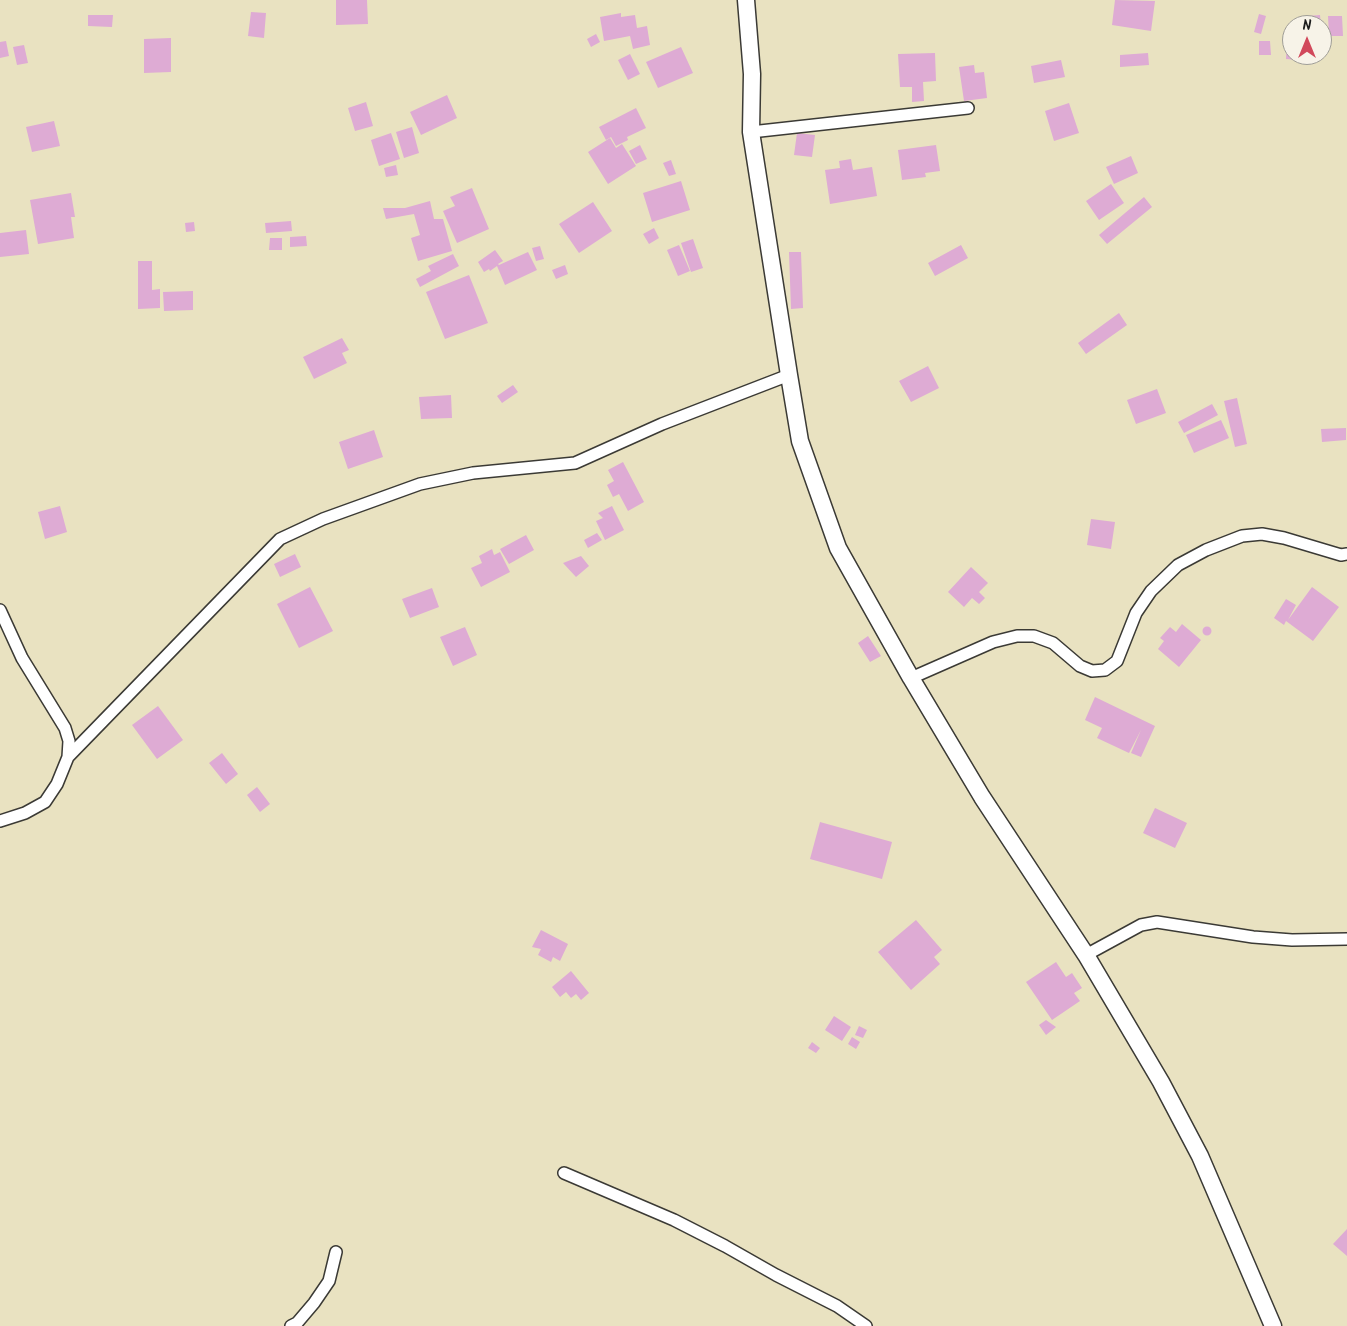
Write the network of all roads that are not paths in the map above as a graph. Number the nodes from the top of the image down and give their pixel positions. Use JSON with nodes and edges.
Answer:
{"nodes":[{"id":1,"x":746,"y":0,"type":"edge"},
{"id":2,"x":968,"y":108,"type":"dead end"},
{"id":3,"x":751,"y":132,"type":"junction"},
{"id":4,"x":789,"y":375,"type":"junction"},
{"id":5,"x":1347,"y":554,"type":"edge"},
{"id":6,"x":0,"y":610,"type":"edge"},
{"id":7,"x":911,"y":678,"type":"junction"},
{"id":8,"x":68,"y":757,"type":"junction"},
{"id":9,"x":0,"y":821,"type":"edge"},
{"id":10,"x":1347,"y":939,"type":"edge"},
{"id":11,"x":1086,"y":955,"type":"junction"},
{"id":12,"x":564,"y":1173,"type":"dead end"},
{"id":13,"x":336,"y":1252,"type":"dead end"},
{"id":14,"x":1271,"y":1325,"type":"edge"},
{"id":15,"x":291,"y":1326,"type":"edge"},
{"id":16,"x":866,"y":1326,"type":"edge"}],
"edges":[{"from":1,"to":3,"type":"street"},
{"from":2,"to":3,"type":"street"},
{"from":3,"to":4,"type":"street"},
{"from":4,"to":7,"type":"street"},
{"from":4,"to":8,"type":"street"},
{"from":5,"to":7,"type":"street"},
{"from":6,"to":8,"type":"street"},
{"from":7,"to":11,"type":"street"},
{"from":8,"to":9,"type":"street"},
{"from":10,"to":11,"type":"street"},
{"from":11,"to":14,"type":"street"},
{"from":12,"to":16,"type":"street"},
{"from":13,"to":15,"type":"street"}]}
